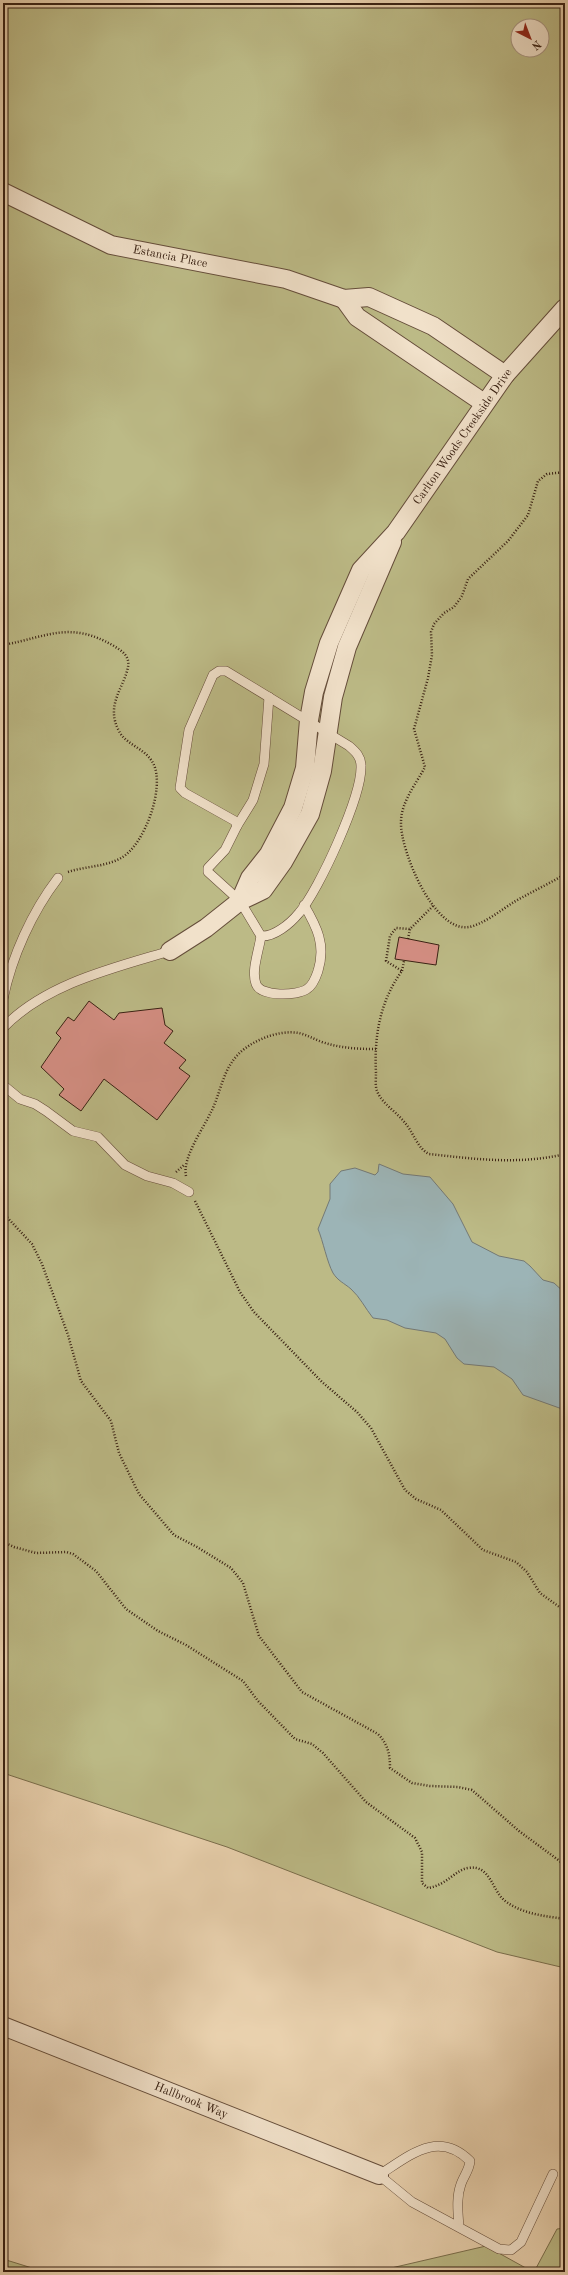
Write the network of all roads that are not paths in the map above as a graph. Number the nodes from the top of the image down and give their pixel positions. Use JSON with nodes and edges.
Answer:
{"nodes":[{"id":1,"x":3,"y":192,"type":"edge"},
{"id":2,"x":344,"y":299,"type":"junction"},
{"id":3,"x":565,"y":308,"type":"edge"},
{"id":4,"x":505,"y":375,"type":"junction"},
{"id":5,"x":484,"y":403,"type":"junction"},
{"id":6,"x":396,"y":532,"type":"junction"},
{"id":7,"x":269,"y":697,"type":"junction"},
{"id":8,"x":309,"y":720,"type":"junction"},
{"id":9,"x":327,"y":732,"type":"junction"},
{"id":10,"x":237,"y":826,"type":"junction"},
{"id":11,"x":58,"y":878,"type":"road end"},
{"id":12,"x":240,"y":901,"type":"junction"},
{"id":13,"x":304,"y":905,"type":"junction"},
{"id":14,"x":261,"y":936,"type":"junction"},
{"id":15,"x":170,"y":952,"type":"joint"},
{"id":16,"x":3,"y":999,"type":"edge"},
{"id":17,"x":3,"y":1028,"type":"edge"},
{"id":18,"x":3,"y":1085,"type":"edge"},
{"id":19,"x":189,"y":1192,"type":"road end"},
{"id":20,"x":3,"y":2026,"type":"edge"},
{"id":21,"x":553,"y":2174,"type":"dead end"},
{"id":22,"x":379,"y":2175,"type":"junction"},
{"id":23,"x":458,"y":2227,"type":"junction"}],
"edges":[{"from":1,"to":2,"type":"street","name":"Estancia Place"},
{"from":2,"to":4,"type":"street","name":"Estancia Place"},
{"from":2,"to":5,"type":"street"},
{"from":3,"to":4,"type":"street","name":"Carlton Woods Creekside Drive"},
{"from":4,"to":5,"type":"street","name":"Carlton Woods Creekside Drive"},
{"from":5,"to":6,"type":"street","name":"Carlton Woods Creekside Drive"},
{"from":6,"to":8,"type":"street","name":"Carlton Woods Creekside Drive"},
{"from":6,"to":9,"type":"street","name":"Carlton Woods Creekside Drive"},
{"from":7,"to":8,"type":"lane"},
{"from":7,"to":10,"type":"lane"},
{"from":7,"to":10,"type":"lane"},
{"from":8,"to":9,"type":"lane"},
{"from":8,"to":12,"type":"street","name":"Carlton Woods Creekside Drive"},
{"from":9,"to":12,"type":"street","name":"Carlton Woods Creekside Drive"},
{"from":9,"to":13,"type":"lane"},
{"from":10,"to":12,"type":"lane"},
{"from":11,"to":16,"type":"lane"},
{"from":12,"to":14,"type":"lane"},
{"from":12,"to":15,"type":"street","name":"Carlton Woods Creekside Drive"},
{"from":13,"to":14,"type":"lane"},
{"from":13,"to":14,"type":"lane"},
{"from":15,"to":17,"type":"lane"},
{"from":18,"to":19,"type":"lane"},
{"from":20,"to":22,"type":"street","name":"Hallbrook Way"},
{"from":21,"to":23,"type":"lane"},
{"from":22,"to":23,"type":"lane"},
{"from":22,"to":23,"type":"lane"}]}
